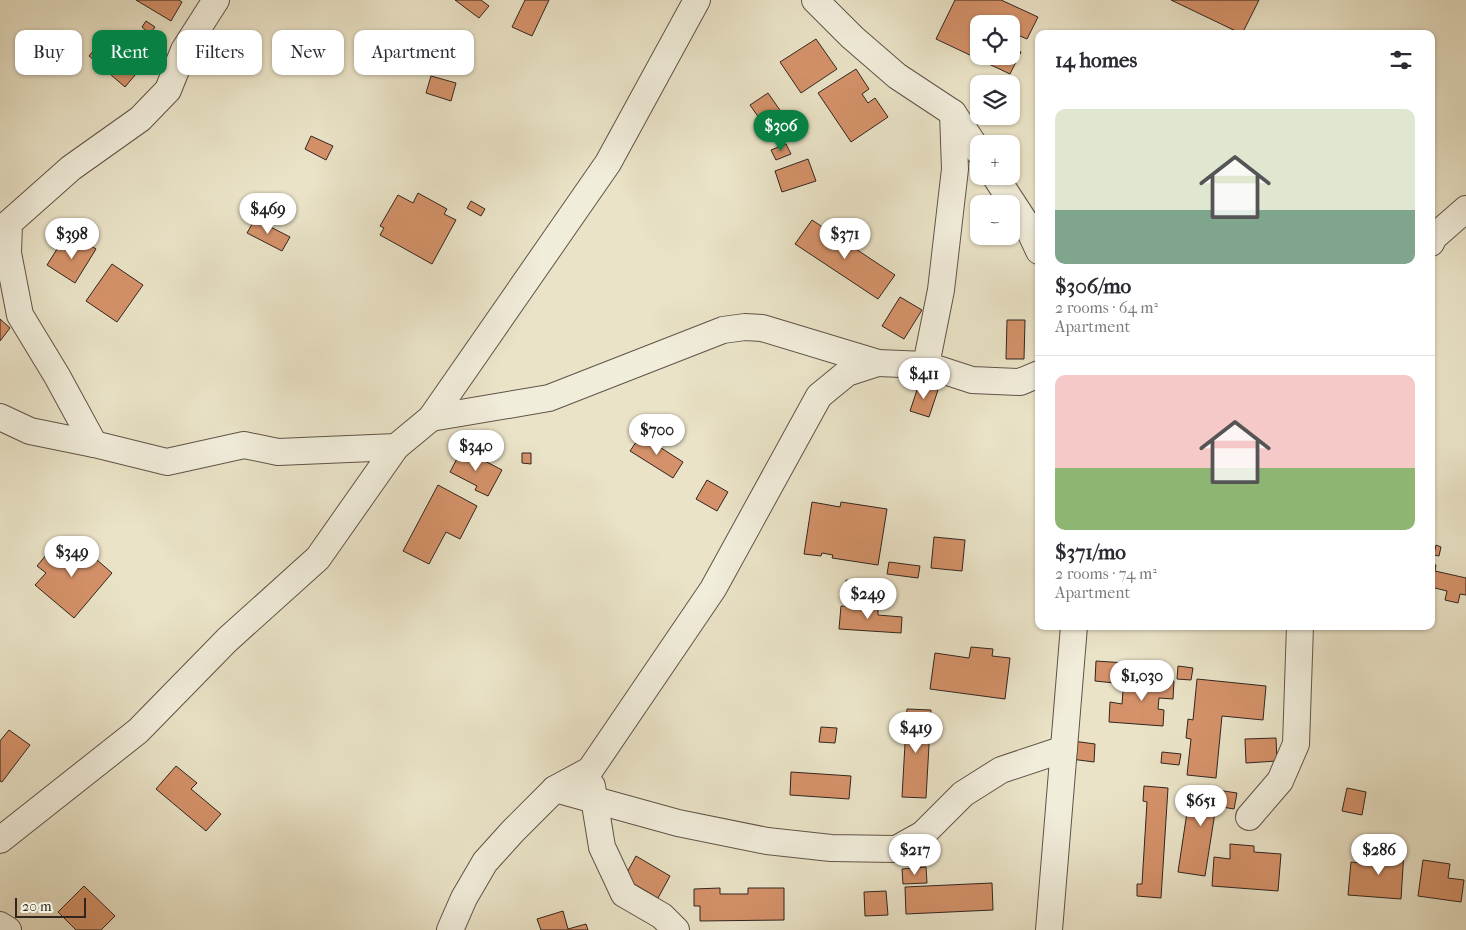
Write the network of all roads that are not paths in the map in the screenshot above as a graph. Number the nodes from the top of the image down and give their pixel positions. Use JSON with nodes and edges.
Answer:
{"nodes":[{"id":1,"x":216,"y":0,"type":"edge"},
{"id":2,"x":697,"y":0,"type":"edge"},
{"id":3,"x":815,"y":0,"type":"edge"},
{"id":4,"x":953,"y":113,"type":"junction"},
{"id":5,"x":970,"y":138,"type":"edge"},
{"id":6,"x":1001,"y":185,"type":"edge"},
{"id":7,"x":1466,"y":209,"type":"edge"},
{"id":8,"x":1435,"y":236,"type":"edge"},
{"id":9,"x":1035,"y":242,"type":"edge"},
{"id":10,"x":878,"y":363,"type":"junction"},
{"id":11,"x":926,"y":365,"type":"junction"},
{"id":12,"x":1035,"y":376,"type":"edge"},
{"id":13,"x":0,"y":417,"type":"edge"},
{"id":14,"x":431,"y":418,"type":"junction"},
{"id":15,"x":94,"y":444,"type":"junction"},
{"id":16,"x":396,"y":447,"type":"junction"},
{"id":17,"x":1074,"y":630,"type":"edge"},
{"id":18,"x":1300,"y":630,"type":"edge"},
{"id":19,"x":1064,"y":749,"type":"junction"},
{"id":20,"x":590,"y":770,"type":"junction"},
{"id":21,"x":555,"y":789,"type":"junction"},
{"id":22,"x":594,"y":800,"type":"junction"},
{"id":23,"x":1249,"y":816,"type":"dead end"},
{"id":24,"x":0,"y":840,"type":"edge"},
{"id":25,"x":0,"y":925,"type":"edge"},
{"id":26,"x":8,"y":930,"type":"edge"},
{"id":27,"x":450,"y":930,"type":"edge"},
{"id":28,"x":676,"y":930,"type":"edge"},
{"id":29,"x":1049,"y":930,"type":"edge"}],
"edges":[{"from":1,"to":15,"type":"street"},
{"from":2,"to":14,"type":"street"},
{"from":3,"to":4,"type":"street"},
{"from":4,"to":5,"type":"street"},
{"from":4,"to":11,"type":"street"},
{"from":6,"to":9,"type":"street"},
{"from":7,"to":8,"type":"street"},
{"from":10,"to":11,"type":"street"},
{"from":10,"to":14,"type":"street"},
{"from":10,"to":20,"type":"street"},
{"from":11,"to":12,"type":"street"},
{"from":13,"to":15,"type":"street"},
{"from":14,"to":16,"type":"street"},
{"from":15,"to":16,"type":"street"},
{"from":16,"to":24,"type":"street"},
{"from":17,"to":19,"type":"street"},
{"from":18,"to":23,"type":"street"},
{"from":19,"to":22,"type":"street"},
{"from":19,"to":29,"type":"street"},
{"from":20,"to":21,"type":"street"},
{"from":20,"to":22,"type":"street"},
{"from":21,"to":22,"type":"street"},
{"from":21,"to":27,"type":"street"},
{"from":22,"to":28,"type":"street"},
{"from":25,"to":26,"type":"street"}]}
